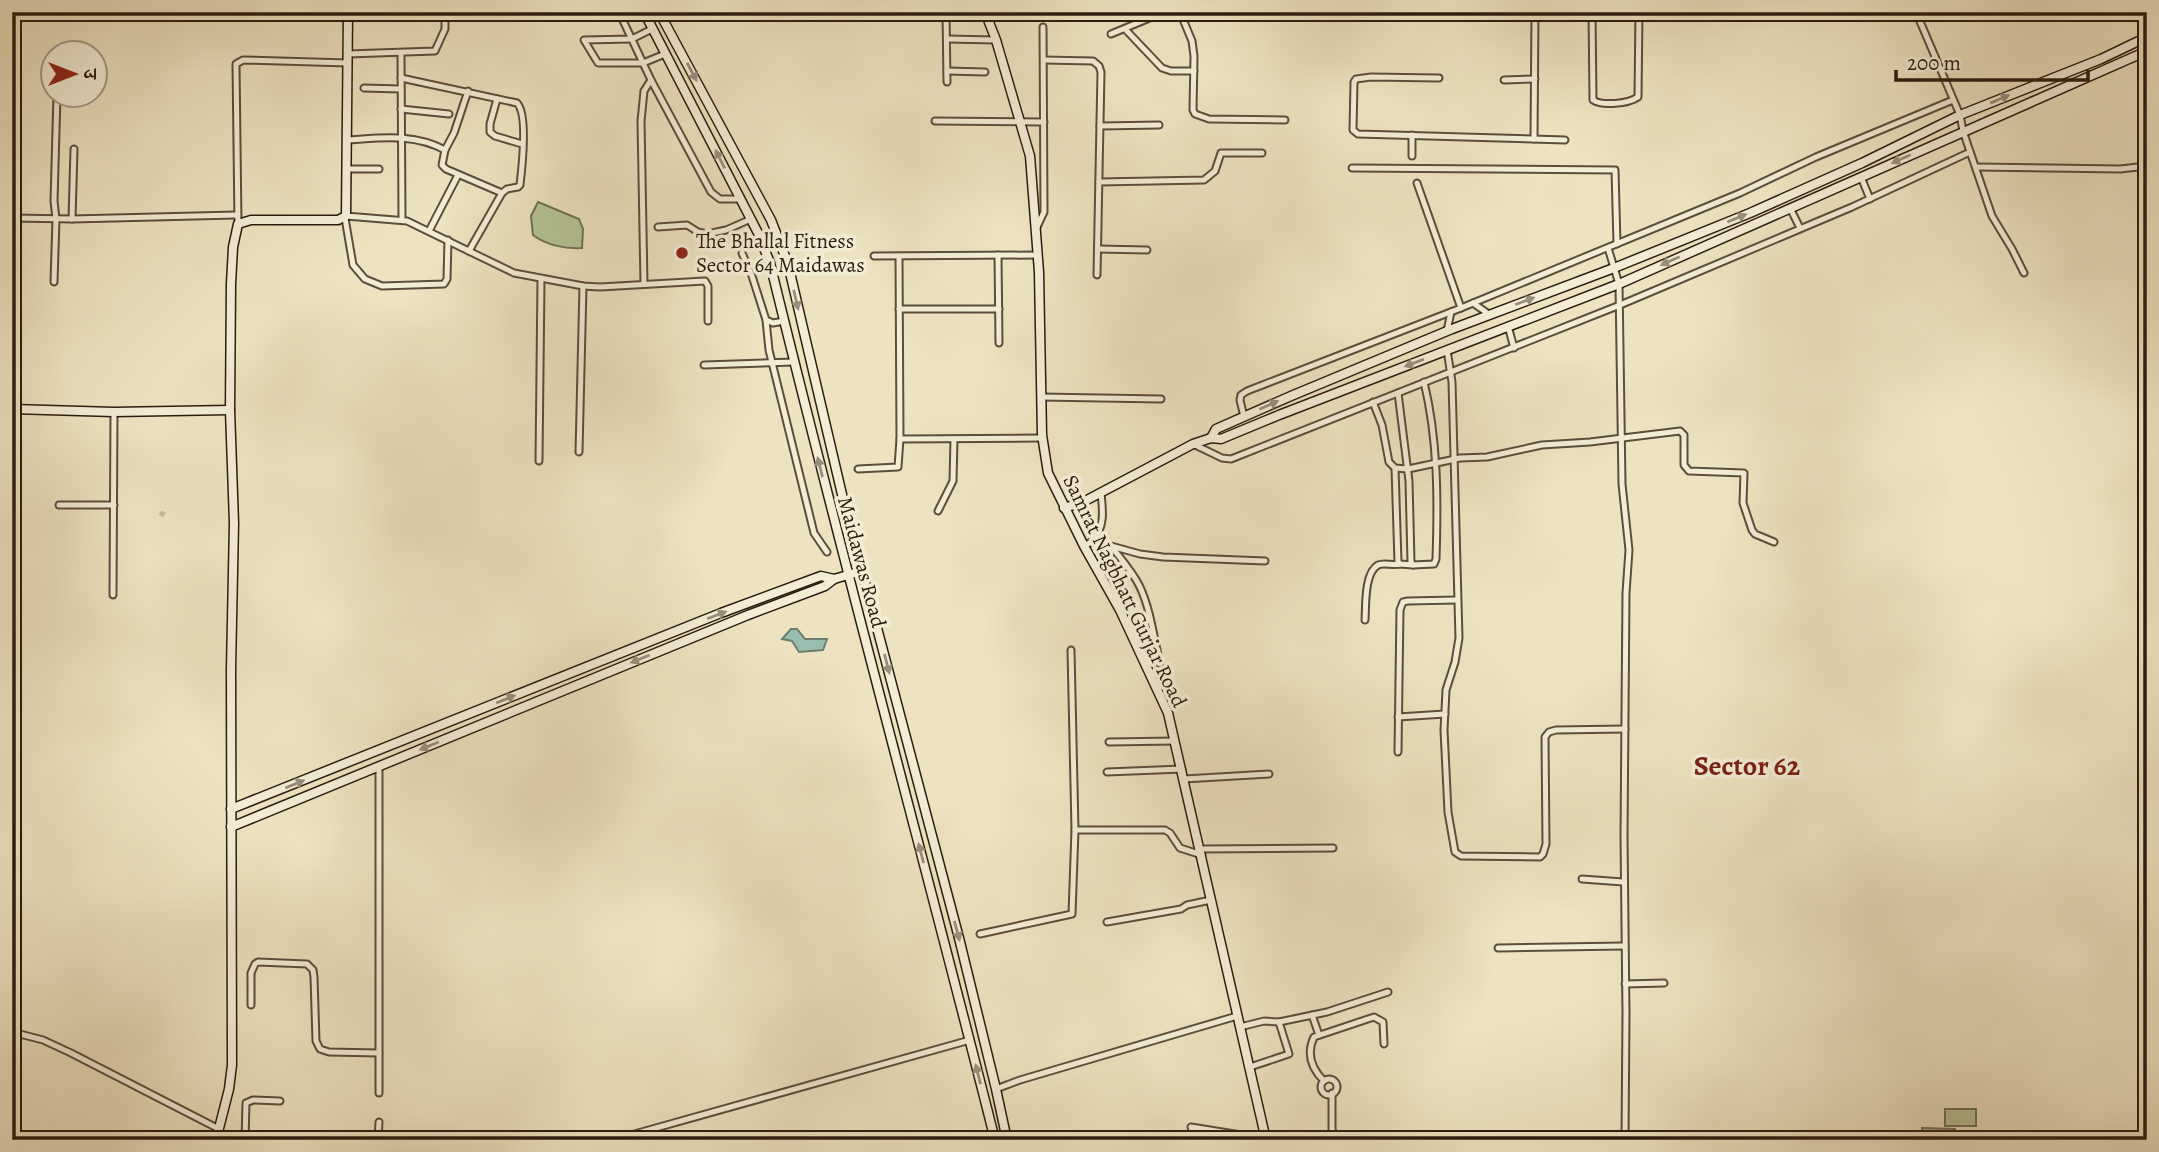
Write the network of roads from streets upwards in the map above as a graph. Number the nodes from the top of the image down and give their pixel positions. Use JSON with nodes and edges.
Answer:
{"nodes":[{"id":1,"x":348,"y":12,"type":"edge"},
{"id":2,"x":445,"y":12,"type":"edge"},
{"id":3,"x":619,"y":12,"type":"edge"},
{"id":4,"x":644,"y":12,"type":"edge"},
{"id":5,"x":659,"y":12,"type":"edge"},
{"id":6,"x":946,"y":12,"type":"edge"},
{"id":7,"x":985,"y":12,"type":"edge"},
{"id":8,"x":1026,"y":12,"type":"edge"},
{"id":9,"x":1047,"y":12,"type":"edge"},
{"id":10,"x":1164,"y":12,"type":"edge"},
{"id":11,"x":1181,"y":12,"type":"edge"},
{"id":12,"x":1535,"y":12,"type":"edge"},
{"id":13,"x":1592,"y":12,"type":"edge"},
{"id":14,"x":1639,"y":12,"type":"edge"},
{"id":15,"x":1916,"y":12,"type":"edge"},
{"id":16,"x":1043,"y":27,"type":"dead end"},
{"id":17,"x":652,"y":29,"type":"junction"},
{"id":18,"x":1125,"y":29,"type":"junction"},
{"id":19,"x":1111,"y":34,"type":"dead end"},
{"id":20,"x":2147,"y":37,"type":"edge"},
{"id":21,"x":632,"y":39,"type":"junction"},
{"id":22,"x":947,"y":39,"type":"junction"},
{"id":23,"x":996,"y":40,"type":"junction"},
{"id":24,"x":2147,"y":51,"type":"edge"},
{"id":25,"x":401,"y":53,"type":"junction"},
{"id":26,"x":665,"y":54,"type":"junction"},
{"id":27,"x":348,"y":59,"type":"junction"},
{"id":28,"x":1044,"y":60,"type":"junction"},
{"id":29,"x":643,"y":63,"type":"junction"},
{"id":30,"x":947,"y":71,"type":"junction"},
{"id":31,"x":1194,"y":71,"type":"junction"},
{"id":32,"x":985,"y":72,"type":"dead end"},
{"id":33,"x":401,"y":78,"type":"junction"},
{"id":34,"x":1439,"y":78,"type":"dead end"},
{"id":35,"x":1535,"y":79,"type":"junction"},
{"id":36,"x":651,"y":80,"type":"junction"},
{"id":37,"x":1504,"y":80,"type":"dead end"},
{"id":38,"x":947,"y":82,"type":"dead end"},
{"id":39,"x":364,"y":88,"type":"dead end"},
{"id":40,"x":401,"y":89,"type":"junction"},
{"id":41,"x":468,"y":91,"type":"junction"},
{"id":42,"x":497,"y":99,"type":"junction"},
{"id":43,"x":1953,"y":100,"type":"junction"},
{"id":44,"x":57,"y":108,"type":"edge"},
{"id":45,"x":401,"y":109,"type":"junction"},
{"id":46,"x":449,"y":114,"type":"dead end"},
{"id":47,"x":1960,"y":116,"type":"junction"},
{"id":48,"x":1284,"y":120,"type":"dead end"},
{"id":49,"x":935,"y":121,"type":"dead end"},
{"id":50,"x":1021,"y":121,"type":"junction"},
{"id":51,"x":1044,"y":122,"type":"junction"},
{"id":52,"x":1100,"y":125,"type":"junction"},
{"id":53,"x":1160,"y":125,"type":"dead end"},
{"id":54,"x":1963,"y":131,"type":"junction"},
{"id":55,"x":1412,"y":135,"type":"junction"},
{"id":56,"x":401,"y":137,"type":"junction"},
{"id":57,"x":1534,"y":139,"type":"junction"},
{"id":58,"x":1564,"y":140,"type":"dead end"},
{"id":59,"x":347,"y":141,"type":"junction"},
{"id":60,"x":522,"y":144,"type":"junction"},
{"id":61,"x":74,"y":149,"type":"dead end"},
{"id":62,"x":445,"y":150,"type":"junction"},
{"id":63,"x":1970,"y":152,"type":"junction"},
{"id":64,"x":1262,"y":153,"type":"dead end"},
{"id":65,"x":1412,"y":156,"type":"dead end"},
{"id":66,"x":2147,"y":166,"type":"edge"},
{"id":67,"x":1977,"y":167,"type":"junction"},
{"id":68,"x":1352,"y":168,"type":"dead end"},
{"id":69,"x":347,"y":169,"type":"junction"},
{"id":70,"x":379,"y":169,"type":"dead end"},
{"id":71,"x":458,"y":175,"type":"junction"},
{"id":72,"x":1861,"y":177,"type":"junction"},
{"id":73,"x":1099,"y":182,"type":"junction"},
{"id":74,"x":1417,"y":183,"type":"dead end"},
{"id":75,"x":502,"y":193,"type":"junction"},
{"id":76,"x":741,"y":199,"type":"junction"},
{"id":77,"x":1870,"y":199,"type":"junction"},
{"id":78,"x":1790,"y":208,"type":"junction"},
{"id":79,"x":236,"y":215,"type":"junction"},
{"id":80,"x":346,"y":217,"type":"junction"},
{"id":81,"x":12,"y":218,"type":"edge"},
{"id":82,"x":56,"y":219,"type":"junction"},
{"id":83,"x":72,"y":219,"type":"junction"},
{"id":84,"x":751,"y":219,"type":"junction"},
{"id":85,"x":402,"y":220,"type":"junction"},
{"id":86,"x":238,"y":225,"type":"junction"},
{"id":87,"x":658,"y":227,"type":"dead end"},
{"id":88,"x":1037,"y":227,"type":"junction"},
{"id":89,"x":1800,"y":228,"type":"junction"},
{"id":90,"x":429,"y":231,"type":"junction"},
{"id":91,"x":448,"y":240,"type":"junction"},
{"id":92,"x":1617,"y":244,"type":"junction"},
{"id":93,"x":1608,"y":248,"type":"junction"},
{"id":94,"x":1098,"y":249,"type":"junction"},
{"id":95,"x":470,"y":250,"type":"junction"},
{"id":96,"x":1147,"y":250,"type":"dead end"},
{"id":97,"x":742,"y":253,"type":"dead end"},
{"id":98,"x":998,"y":255,"type":"junction"},
{"id":99,"x":1038,"y":255,"type":"junction"},
{"id":100,"x":874,"y":256,"type":"dead end"},
{"id":101,"x":899,"y":256,"type":"junction"},
{"id":102,"x":1614,"y":268,"type":"junction"},
{"id":103,"x":2024,"y":273,"type":"dead end"},
{"id":104,"x":1097,"y":275,"type":"dead end"},
{"id":105,"x":541,"y":279,"type":"junction"},
{"id":106,"x":54,"y":282,"type":"dead end"},
{"id":107,"x":644,"y":284,"type":"junction"},
{"id":108,"x":1619,"y":284,"type":"junction"},
{"id":109,"x":583,"y":286,"type":"junction"},
{"id":110,"x":1473,"y":303,"type":"junction"},
{"id":111,"x":1620,"y":305,"type":"junction"},
{"id":112,"x":1461,"y":308,"type":"junction"},
{"id":113,"x":999,"y":309,"type":"junction"},
{"id":114,"x":900,"y":310,"type":"junction"},
{"id":115,"x":1451,"y":312,"type":"junction"},
{"id":116,"x":1490,"y":315,"type":"junction"},
{"id":117,"x":766,"y":320,"type":"junction"},
{"id":118,"x":708,"y":321,"type":"dead end"},
{"id":119,"x":784,"y":321,"type":"junction"},
{"id":120,"x":1508,"y":326,"type":"junction"},
{"id":121,"x":1447,"y":331,"type":"junction"},
{"id":122,"x":999,"y":343,"type":"dead end"},
{"id":123,"x":1514,"y":348,"type":"junction"},
{"id":124,"x":1447,"y":350,"type":"junction"},
{"id":125,"x":794,"y":362,"type":"junction"},
{"id":126,"x":773,"y":363,"type":"junction"},
{"id":127,"x":704,"y":365,"type":"dead end"},
{"id":128,"x":1451,"y":372,"type":"junction"},
{"id":129,"x":1424,"y":382,"type":"junction"},
{"id":130,"x":1398,"y":393,"type":"junction"},
{"id":131,"x":1041,"y":397,"type":"junction"},
{"id":132,"x":1161,"y":399,"type":"dead end"},
{"id":133,"x":1373,"y":402,"type":"junction"},
{"id":134,"x":12,"y":409,"type":"edge"},
{"id":135,"x":230,"y":410,"type":"junction"},
{"id":136,"x":114,"y":412,"type":"junction"},
{"id":137,"x":1244,"y":416,"type":"junction"},
{"id":138,"x":1042,"y":438,"type":"junction"},
{"id":139,"x":1211,"y":438,"type":"junction"},
{"id":140,"x":1620,"y":438,"type":"junction"},
{"id":141,"x":900,"y":439,"type":"junction"},
{"id":142,"x":954,"y":439,"type":"junction"},
{"id":143,"x":1193,"y":444,"type":"junction"},
{"id":144,"x":579,"y":452,"type":"dead end"},
{"id":145,"x":1453,"y":459,"type":"junction"},
{"id":146,"x":539,"y":461,"type":"dead end"},
{"id":147,"x":1436,"y":463,"type":"junction"},
{"id":148,"x":1395,"y":468,"type":"junction"},
{"id":149,"x":858,"y":469,"type":"dead end"},
{"id":150,"x":1408,"y":469,"type":"junction"},
{"id":151,"x":1101,"y":493,"type":"junction"},
{"id":152,"x":58,"y":505,"type":"dead end"},
{"id":153,"x":114,"y":505,"type":"junction"},
{"id":154,"x":1065,"y":508,"type":"junction"},
{"id":155,"x":938,"y":511,"type":"dead end"},
{"id":156,"x":1093,"y":541,"type":"junction"},
{"id":157,"x":1774,"y":542,"type":"dead end"},
{"id":158,"x":1110,"y":545,"type":"junction"},
{"id":159,"x":1084,"y":547,"type":"junction"},
{"id":160,"x":827,"y":552,"type":"dead end"},
{"id":161,"x":1265,"y":561,"type":"dead end"},
{"id":162,"x":1401,"y":564,"type":"junction"},
{"id":163,"x":1413,"y":565,"type":"junction"},
{"id":164,"x":862,"y":571,"type":"junction"},
{"id":165,"x":847,"y":576,"type":"junction"},
{"id":166,"x":834,"y":579,"type":"junction"},
{"id":167,"x":113,"y":595,"type":"dead end"},
{"id":168,"x":1457,"y":600,"type":"junction"},
{"id":169,"x":1366,"y":620,"type":"dead end"},
{"id":170,"x":1071,"y":650,"type":"dead end"},
{"id":171,"x":1160,"y":664,"type":"dead end"},
{"id":172,"x":1445,"y":714,"type":"junction"},
{"id":173,"x":1398,"y":717,"type":"junction"},
{"id":174,"x":1625,"y":729,"type":"junction"},
{"id":175,"x":1175,"y":741,"type":"junction"},
{"id":176,"x":1109,"y":742,"type":"dead end"},
{"id":177,"x":1398,"y":752,"type":"dead end"},
{"id":178,"x":379,"y":766,"type":"junction"},
{"id":179,"x":1182,"y":769,"type":"junction"},
{"id":180,"x":1107,"y":772,"type":"dead end"},
{"id":181,"x":1269,"y":774,"type":"dead end"},
{"id":182,"x":1184,"y":779,"type":"junction"},
{"id":183,"x":231,"y":809,"type":"junction"},
{"id":184,"x":231,"y":827,"type":"junction"},
{"id":185,"x":1075,"y":830,"type":"junction"},
{"id":186,"x":1333,"y":848,"type":"dead end"},
{"id":187,"x":1201,"y":852,"type":"junction"},
{"id":188,"x":1582,"y":878,"type":"dead end"},
{"id":189,"x":1623,"y":881,"type":"junction"},
{"id":190,"x":1211,"y":900,"type":"junction"},
{"id":191,"x":1107,"y":922,"type":"dead end"},
{"id":192,"x":980,"y":934,"type":"dead end"},
{"id":193,"x":1624,"y":946,"type":"junction"},
{"id":194,"x":1498,"y":948,"type":"dead end"},
{"id":195,"x":1664,"y":983,"type":"dead end"},
{"id":196,"x":1625,"y":984,"type":"junction"},
{"id":197,"x":1388,"y":992,"type":"dead end"},
{"id":198,"x":251,"y":1005,"type":"dead end"},
{"id":199,"x":1312,"y":1015,"type":"junction"},
{"id":200,"x":1237,"y":1016,"type":"junction"},
{"id":201,"x":1279,"y":1022,"type":"junction"},
{"id":202,"x":1240,"y":1027,"type":"junction"},
{"id":203,"x":12,"y":1032,"type":"edge"},
{"id":204,"x":1319,"y":1035,"type":"junction"},
{"id":205,"x":970,"y":1040,"type":"junction"},
{"id":206,"x":1384,"y":1044,"type":"dead end"},
{"id":207,"x":379,"y":1053,"type":"junction"},
{"id":208,"x":1250,"y":1067,"type":"junction"},
{"id":209,"x":1324,"y":1081,"type":"junction"},
{"id":210,"x":996,"y":1089,"type":"junction"},
{"id":211,"x":379,"y":1093,"type":"dead end"},
{"id":212,"x":1332,"y":1093,"type":"junction"},
{"id":213,"x":280,"y":1101,"type":"dead end"},
{"id":214,"x":379,"y":1122,"type":"dead end"},
{"id":215,"x":219,"y":1129,"type":"junction"},
{"id":216,"x":216,"y":1140,"type":"edge"},
{"id":217,"x":244,"y":1140,"type":"edge"},
{"id":218,"x":378,"y":1140,"type":"edge"},
{"id":219,"x":613,"y":1140,"type":"edge"},
{"id":220,"x":995,"y":1140,"type":"edge"},
{"id":221,"x":1007,"y":1140,"type":"edge"},
{"id":222,"x":1195,"y":1140,"type":"edge"},
{"id":223,"x":1266,"y":1140,"type":"edge"},
{"id":224,"x":1336,"y":1140,"type":"edge"},
{"id":225,"x":1625,"y":1140,"type":"edge"}],
"edges":[{"from":1,"to":27,"type":"street"},
{"from":2,"to":25,"type":"street"},
{"from":3,"to":21,"type":"street"},
{"from":4,"to":17,"type":"street","name":"Maidawas Road"},
{"from":5,"to":164,"type":"street","name":"Maidawas Road","one_way":true},
{"from":6,"to":22,"type":"street"},
{"from":7,"to":23,"type":"street","name":"Samrat Nagbhatt Gurjar Road"},
{"from":8,"to":9,"type":"street"},
{"from":10,"to":18,"type":"street"},
{"from":11,"to":31,"type":"street"},
{"from":12,"to":35,"type":"street"},
{"from":13,"to":14,"type":"street"},
{"from":15,"to":43,"type":"street"},
{"from":16,"to":28,"type":"street"},
{"from":17,"to":21,"type":"street"},
{"from":17,"to":26,"type":"street","name":"Maidawas Road"},
{"from":18,"to":19,"type":"street"},
{"from":18,"to":31,"type":"street"},
{"from":47,"to":20,"type":"street","one_way":true},
{"from":21,"to":29,"type":"street"},
{"from":21,"to":29,"type":"street"},
{"from":22,"to":23,"type":"street"},
{"from":22,"to":30,"type":"street"},
{"from":23,"to":50,"type":"street","name":"Samrat Nagbhatt Gurjar Road"},
{"from":24,"to":54,"type":"street"},
{"from":25,"to":27,"type":"street"},
{"from":25,"to":33,"type":"street"},
{"from":26,"to":29,"type":"street"},
{"from":76,"to":26,"type":"street","name":"Maidawas Road","one_way":true},
{"from":27,"to":59,"type":"street"},
{"from":27,"to":79,"type":"street"},
{"from":28,"to":51,"type":"street"},
{"from":28,"to":52,"type":"street"},
{"from":29,"to":36,"type":"street"},
{"from":30,"to":32,"type":"street"},
{"from":30,"to":38,"type":"street"},
{"from":31,"to":48,"type":"street"},
{"from":33,"to":40,"type":"street"},
{"from":33,"to":41,"type":"street"},
{"from":34,"to":55,"type":"street"},
{"from":35,"to":37,"type":"street"},
{"from":35,"to":57,"type":"street"},
{"from":36,"to":76,"type":"street"},
{"from":36,"to":107,"type":"street"},
{"from":39,"to":40,"type":"street"},
{"from":40,"to":45,"type":"street"},
{"from":41,"to":42,"type":"street"},
{"from":41,"to":62,"type":"street"},
{"from":42,"to":60,"type":"street"},
{"from":42,"to":60,"type":"street"},
{"from":43,"to":47,"type":"street"},
{"from":43,"to":92,"type":"street"},
{"from":44,"to":82,"type":"street"},
{"from":45,"to":46,"type":"street"},
{"from":45,"to":56,"type":"street"},
{"from":47,"to":54,"type":"street"},
{"from":102,"to":47,"type":"street","one_way":true},
{"from":49,"to":50,"type":"street"},
{"from":50,"to":51,"type":"street"},
{"from":50,"to":88,"type":"street","name":"Samrat Nagbhatt Gurjar Road"},
{"from":51,"to":88,"type":"street"},
{"from":52,"to":53,"type":"street"},
{"from":52,"to":73,"type":"street"},
{"from":54,"to":63,"type":"street"},
{"from":54,"to":72,"type":"street","one_way":true},
{"from":55,"to":57,"type":"street"},
{"from":55,"to":65,"type":"street"},
{"from":56,"to":59,"type":"street"},
{"from":56,"to":62,"type":"street"},
{"from":56,"to":85,"type":"street"},
{"from":57,"to":58,"type":"street"},
{"from":59,"to":69,"type":"street"},
{"from":60,"to":75,"type":"street"},
{"from":61,"to":83,"type":"street"},
{"from":62,"to":71,"type":"street"},
{"from":63,"to":67,"type":"street"},
{"from":63,"to":77,"type":"street"},
{"from":64,"to":73,"type":"street"},
{"from":66,"to":67,"type":"street"},
{"from":67,"to":103,"type":"street"},
{"from":68,"to":92,"type":"street"},
{"from":69,"to":70,"type":"street"},
{"from":69,"to":80,"type":"street"},
{"from":71,"to":75,"type":"street"},
{"from":71,"to":90,"type":"street"},
{"from":72,"to":77,"type":"street"},
{"from":72,"to":78,"type":"street"},
{"from":73,"to":94,"type":"street"},
{"from":74,"to":112,"type":"street"},
{"from":75,"to":95,"type":"street"},
{"from":76,"to":84,"type":"street","name":"Maidawas Road"},
{"from":77,"to":89,"type":"street"},
{"from":78,"to":89,"type":"street"},
{"from":78,"to":108,"type":"street","one_way":true},
{"from":79,"to":83,"type":"street"},
{"from":79,"to":86,"type":"street"},
{"from":80,"to":85,"type":"street"},
{"from":80,"to":86,"type":"street"},
{"from":80,"to":91,"type":"street"},
{"from":81,"to":82,"type":"street"},
{"from":82,"to":83,"type":"street"},
{"from":82,"to":106,"type":"street"},
{"from":84,"to":87,"type":"street"},
{"from":84,"to":119,"type":"street","name":"Maidawas Road"},
{"from":85,"to":90,"type":"street"},
{"from":86,"to":135,"type":"street"},
{"from":88,"to":99,"type":"street","name":"Samrat Nagbhatt Gurjar Road"},
{"from":89,"to":111,"type":"street"},
{"from":90,"to":91,"type":"street"},
{"from":91,"to":95,"type":"street"},
{"from":92,"to":93,"type":"street"},
{"from":93,"to":102,"type":"street"},
{"from":93,"to":110,"type":"street"},
{"from":94,"to":96,"type":"street"},
{"from":94,"to":104,"type":"street"},
{"from":95,"to":105,"type":"street"},
{"from":97,"to":117,"type":"street"},
{"from":98,"to":99,"type":"street"},
{"from":98,"to":101,"type":"street"},
{"from":98,"to":113,"type":"street"},
{"from":99,"to":131,"type":"street","name":"Samrat Nagbhatt Gurjar Road"},
{"from":100,"to":101,"type":"street"},
{"from":101,"to":114,"type":"street"},
{"from":102,"to":108,"type":"street"},
{"from":116,"to":102,"type":"street","one_way":true},
{"from":105,"to":109,"type":"street"},
{"from":105,"to":146,"type":"street"},
{"from":107,"to":109,"type":"street"},
{"from":107,"to":118,"type":"street"},
{"from":108,"to":111,"type":"street"},
{"from":108,"to":120,"type":"street"},
{"from":109,"to":144,"type":"street"},
{"from":110,"to":112,"type":"street"},
{"from":110,"to":116,"type":"street"},
{"from":111,"to":123,"type":"street"},
{"from":111,"to":140,"type":"street"},
{"from":112,"to":115,"type":"street"},
{"from":113,"to":114,"type":"street"},
{"from":113,"to":122,"type":"street"},
{"from":114,"to":141,"type":"street"},
{"from":115,"to":121,"type":"street"},
{"from":115,"to":137,"type":"street"},
{"from":116,"to":121,"type":"street"},
{"from":117,"to":119,"type":"street"},
{"from":117,"to":126,"type":"street"},
{"from":119,"to":125,"type":"street","name":"Maidawas Road"},
{"from":120,"to":123,"type":"street"},
{"from":120,"to":124,"type":"street"},
{"from":137,"to":121,"type":"street","one_way":true},
{"from":123,"to":128,"type":"street"},
{"from":124,"to":128,"type":"street"},
{"from":124,"to":139,"type":"street","one_way":true},
{"from":125,"to":126,"type":"street"},
{"from":165,"to":125,"type":"street","name":"Maidawas Road","one_way":true},
{"from":126,"to":127,"type":"street"},
{"from":126,"to":160,"type":"street"},
{"from":128,"to":129,"type":"street"},
{"from":128,"to":145,"type":"street"},
{"from":129,"to":130,"type":"street"},
{"from":129,"to":147,"type":"street"},
{"from":130,"to":133,"type":"street"},
{"from":130,"to":150,"type":"street"},
{"from":131,"to":132,"type":"street"},
{"from":131,"to":138,"type":"street","name":"Samrat Nagbhatt Gurjar Road"},
{"from":133,"to":143,"type":"street"},
{"from":133,"to":148,"type":"street"},
{"from":134,"to":136,"type":"street"},
{"from":135,"to":136,"type":"street"},
{"from":135,"to":183,"type":"street"},
{"from":136,"to":153,"type":"street"},
{"from":137,"to":139,"type":"street"},
{"from":138,"to":142,"type":"street"},
{"from":138,"to":154,"type":"street","name":"Samrat Nagbhatt Gurjar Road"},
{"from":139,"to":143,"type":"street"},
{"from":140,"to":145,"type":"street"},
{"from":140,"to":157,"type":"street"},
{"from":140,"to":174,"type":"street"},
{"from":141,"to":142,"type":"street"},
{"from":141,"to":149,"type":"street"},
{"from":142,"to":155,"type":"street"},
{"from":143,"to":151,"type":"street"},
{"from":145,"to":147,"type":"street"},
{"from":145,"to":168,"type":"street"},
{"from":147,"to":150,"type":"street"},
{"from":147,"to":163,"type":"street"},
{"from":148,"to":150,"type":"street"},
{"from":148,"to":162,"type":"street"},
{"from":150,"to":163,"type":"street"},
{"from":151,"to":154,"type":"street"},
{"from":151,"to":156,"type":"street"},
{"from":152,"to":153,"type":"street"},
{"from":153,"to":167,"type":"street"},
{"from":154,"to":159,"type":"street","name":"Samrat Nagbhatt Gurjar Road"},
{"from":156,"to":158,"type":"street"},
{"from":156,"to":159,"type":"street"},
{"from":158,"to":161,"type":"street"},
{"from":158,"to":171,"type":"street"},
{"from":159,"to":175,"type":"street","name":"Samrat Nagbhatt Gurjar Road"},
{"from":162,"to":163,"type":"street"},
{"from":162,"to":169,"type":"street"},
{"from":164,"to":165,"type":"street"},
{"from":164,"to":210,"type":"street","name":"Maidawas Road","one_way":true},
{"from":165,"to":166,"type":"street"},
{"from":205,"to":165,"type":"street","name":"Maidawas Road","one_way":true},
{"from":166,"to":178,"type":"street","one_way":true},
{"from":183,"to":166,"type":"street","one_way":true},
{"from":168,"to":172,"type":"street"},
{"from":168,"to":173,"type":"street"},
{"from":170,"to":185,"type":"street"},
{"from":172,"to":173,"type":"street"},
{"from":172,"to":174,"type":"street"},
{"from":173,"to":177,"type":"street"},
{"from":174,"to":189,"type":"street"},
{"from":175,"to":176,"type":"street"},
{"from":175,"to":179,"type":"street","name":"Samrat Nagbhatt Gurjar Road"},
{"from":178,"to":184,"type":"street"},
{"from":178,"to":207,"type":"street"},
{"from":179,"to":180,"type":"street"},
{"from":179,"to":182,"type":"street","name":"Samrat Nagbhatt Gurjar Road"},
{"from":181,"to":182,"type":"street"},
{"from":182,"to":187,"type":"street","name":"Samrat Nagbhatt Gurjar Road"},
{"from":183,"to":184,"type":"street"},
{"from":184,"to":215,"type":"street"},
{"from":185,"to":187,"type":"street"},
{"from":185,"to":192,"type":"street"},
{"from":186,"to":187,"type":"street"},
{"from":187,"to":190,"type":"street","name":"Samrat Nagbhatt Gurjar Road"},
{"from":188,"to":189,"type":"street"},
{"from":189,"to":193,"type":"street"},
{"from":190,"to":191,"type":"street"},
{"from":190,"to":200,"type":"street","name":"Samrat Nagbhatt Gurjar Road"},
{"from":193,"to":194,"type":"street"},
{"from":193,"to":196,"type":"street"},
{"from":195,"to":196,"type":"street"},
{"from":196,"to":225,"type":"street"},
{"from":197,"to":199,"type":"street"},
{"from":198,"to":207,"type":"street"},
{"from":199,"to":201,"type":"street"},
{"from":199,"to":204,"type":"street"},
{"from":200,"to":202,"type":"street","name":"Samrat Nagbhatt Gurjar Road"},
{"from":200,"to":210,"type":"street"},
{"from":201,"to":202,"type":"street"},
{"from":201,"to":208,"type":"street"},
{"from":202,"to":208,"type":"street","name":"Samrat Nagbhatt Gurjar Road"},
{"from":203,"to":215,"type":"street"},
{"from":204,"to":206,"type":"street"},
{"from":204,"to":209,"type":"street"},
{"from":205,"to":219,"type":"street"},
{"from":220,"to":205,"type":"street","name":"Maidawas Road","one_way":true},
{"from":207,"to":211,"type":"street"},
{"from":208,"to":223,"type":"street","name":"Samrat Nagbhatt Gurjar Road"},
{"from":209,"to":212,"type":"street"},
{"from":209,"to":212,"type":"street"},
{"from":210,"to":221,"type":"street","name":"Maidawas Road"},
{"from":212,"to":224,"type":"street"},
{"from":213,"to":217,"type":"street"},
{"from":214,"to":218,"type":"street"},
{"from":215,"to":216,"type":"street"},
{"from":222,"to":223,"type":"street"}]}
